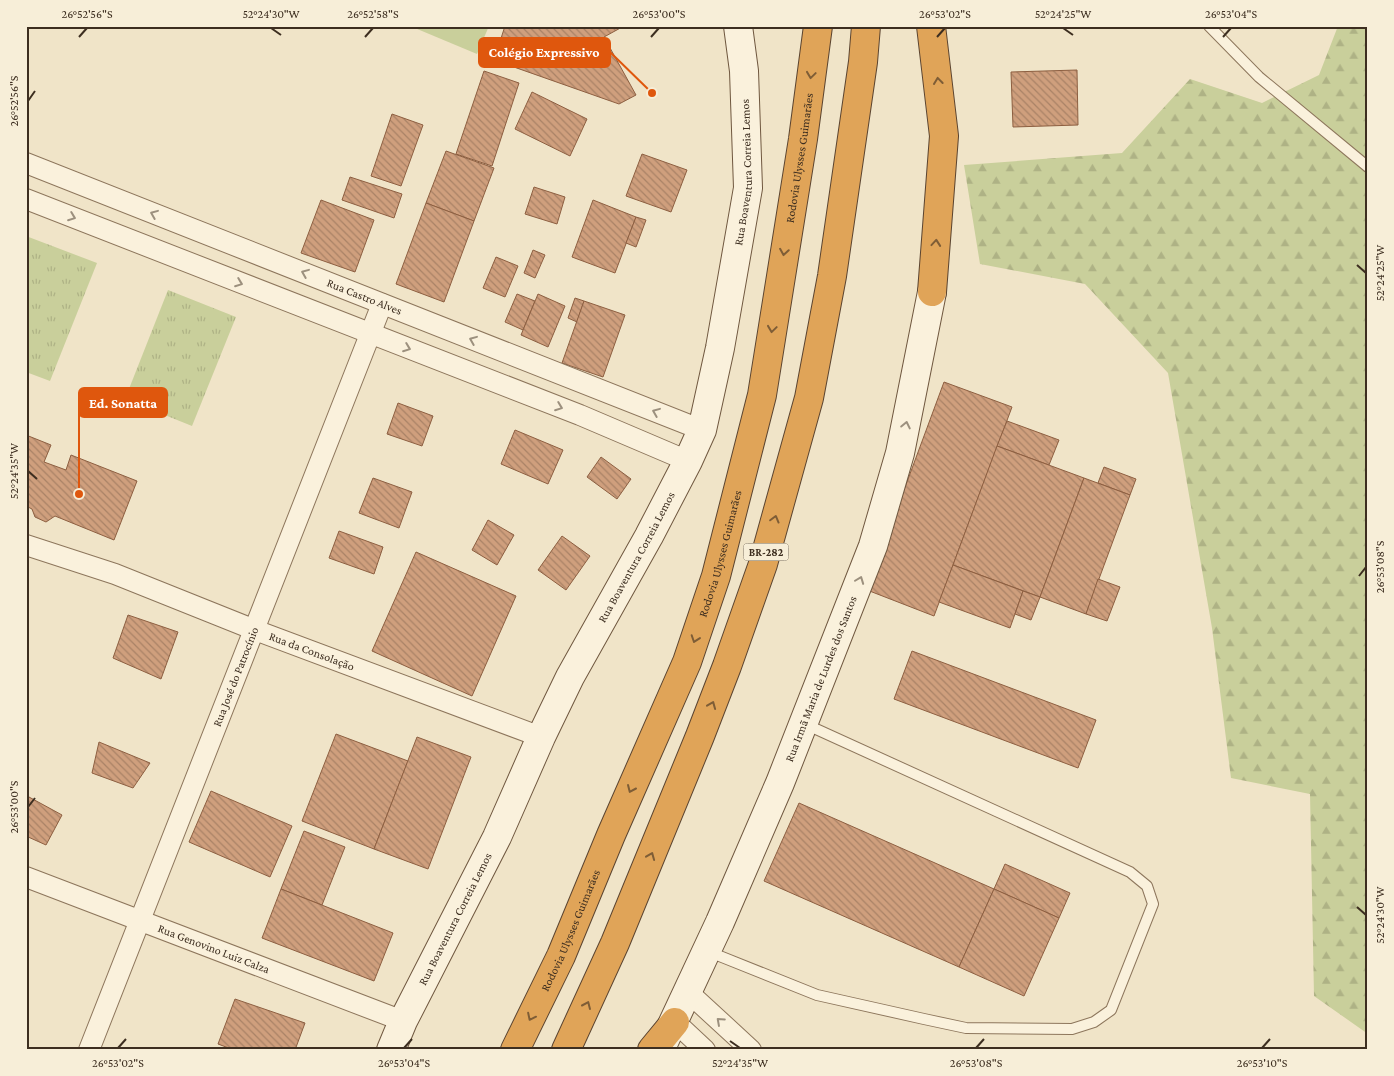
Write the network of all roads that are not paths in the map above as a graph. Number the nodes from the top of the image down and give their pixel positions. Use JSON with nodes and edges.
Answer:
{"nodes":[{"id":1,"x":738,"y":26,"type":"edge"},
{"id":2,"x":818,"y":26,"type":"edge"},
{"id":3,"x":866,"y":26,"type":"edge"},
{"id":4,"x":931,"y":26,"type":"edge"},
{"id":5,"x":1209,"y":26,"type":"edge"},
{"id":6,"x":26,"y":163,"type":"edge"},
{"id":7,"x":1368,"y":167,"type":"edge"},
{"id":8,"x":105,"y":194,"type":"junction"},
{"id":9,"x":26,"y":199,"type":"edge"},
{"id":10,"x":94,"y":226,"type":"junction"},
{"id":11,"x":228,"y":243,"type":"junction"},
{"id":12,"x":217,"y":274,"type":"junction"},
{"id":13,"x":932,"y":292,"type":"joint"},
{"id":14,"x":382,"y":304,"type":"junction"},
{"id":15,"x":371,"y":335,"type":"junction"},
{"id":16,"x":497,"y":349,"type":"junction"},
{"id":17,"x":487,"y":379,"type":"junction"},
{"id":18,"x":589,"y":385,"type":"junction"},
{"id":19,"x":580,"y":415,"type":"junction"},
{"id":20,"x":702,"y":430,"type":"junction"},
{"id":21,"x":688,"y":461,"type":"junction"},
{"id":22,"x":26,"y":546,"type":"edge"},
{"id":23,"x":255,"y":630,"type":"junction"},
{"id":24,"x":803,"y":723,"type":"junction"},
{"id":25,"x":541,"y":737,"type":"junction"},
{"id":26,"x":26,"y":877,"type":"edge"},
{"id":27,"x":140,"y":920,"type":"junction"},
{"id":28,"x":706,"y":951,"type":"junction"},
{"id":29,"x":688,"y":992,"type":"junction"},
{"id":30,"x":402,"y":1021,"type":"junction"},
{"id":31,"x":675,"y":1022,"type":"junction"},
{"id":32,"x":89,"y":1050,"type":"edge"},
{"id":33,"x":391,"y":1050,"type":"edge"},
{"id":34,"x":515,"y":1050,"type":"edge"},
{"id":35,"x":566,"y":1050,"type":"edge"},
{"id":36,"x":652,"y":1050,"type":"edge"},
{"id":37,"x":660,"y":1050,"type":"edge"},
{"id":38,"x":705,"y":1050,"type":"edge"},
{"id":39,"x":751,"y":1050,"type":"edge"}],
"edges":[{"from":1,"to":20,"type":"street","name":"Rua Boaventura Correia Lemos"},
{"from":2,"to":34,"type":"highway","name":"Rodovia Ulysses Guimarães","number":"BR-282","one_way":true},
{"from":35,"to":3,"type":"highway","number":"BR-282","one_way":true},
{"from":13,"to":4,"type":"highway","one_way":true},
{"from":5,"to":7,"type":"lane"},
{"from":6,"to":8,"type":"street","name":"Rua Castro Alves"},
{"from":8,"to":10,"type":"street"},
{"from":11,"to":8,"type":"street","name":"Rua Castro Alves","one_way":true},
{"from":9,"to":10,"type":"street","one_way":true},
{"from":10,"to":12,"type":"street"},
{"from":11,"to":12,"type":"street"},
{"from":14,"to":11,"type":"street","name":"Rua Castro Alves","one_way":true},
{"from":12,"to":15,"type":"street","one_way":true},
{"from":24,"to":13,"type":"street","name":"Rua Irmã Maria de Lurdes dos Santos","one_way":true},
{"from":14,"to":15,"type":"street","name":"Rua José do Patrocínio"},
{"from":16,"to":14,"type":"street","name":"Rua Castro Alves","one_way":true},
{"from":15,"to":17,"type":"street","one_way":true},
{"from":15,"to":23,"type":"street","name":"Rua José do Patrocínio"},
{"from":16,"to":17,"type":"street"},
{"from":16,"to":18,"type":"street","name":"Rua Castro Alves"},
{"from":17,"to":19,"type":"street","one_way":true},
{"from":18,"to":19,"type":"street"},
{"from":20,"to":18,"type":"street","name":"Rua Castro Alves","one_way":true},
{"from":19,"to":21,"type":"street"},
{"from":20,"to":21,"type":"street","name":"Rua Boaventura Correia Lemos"},
{"from":21,"to":25,"type":"street","name":"Rua Boaventura Correia Lemos"},
{"from":22,"to":23,"type":"street","name":"Rua da Consolação"},
{"from":23,"to":25,"type":"street","name":"Rua da Consolação"},
{"from":23,"to":27,"type":"street","name":"Rua José do Patrocínio"},
{"from":24,"to":28,"type":"street","name":"Rua Irmã Maria de Lurdes dos Santos"},
{"from":24,"to":28,"type":"lane"},
{"from":25,"to":30,"type":"street","name":"Rua Boaventura Correia Lemos"},
{"from":26,"to":27,"type":"street","name":"Rua Genovino Luiz Calza"},
{"from":27,"to":30,"type":"street","name":"Rua Genovino Luiz Calza"},
{"from":27,"to":32,"type":"street","name":"Rua José do Patrocínio"},
{"from":28,"to":29,"type":"street","name":"Rua Irmã Maria de Lurdes dos Santos"},
{"from":29,"to":31,"type":"street","name":"Rua Irmã Maria de Lurdes dos Santos"},
{"from":39,"to":29,"type":"street","one_way":true},
{"from":30,"to":33,"type":"street","name":"Rua Boaventura Correia Lemos"},
{"from":31,"to":36,"type":"highway"},
{"from":31,"to":37,"type":"street","name":"Rua Irmã Maria de Lurdes dos Santos"},
{"from":31,"to":38,"type":"street"}]}
